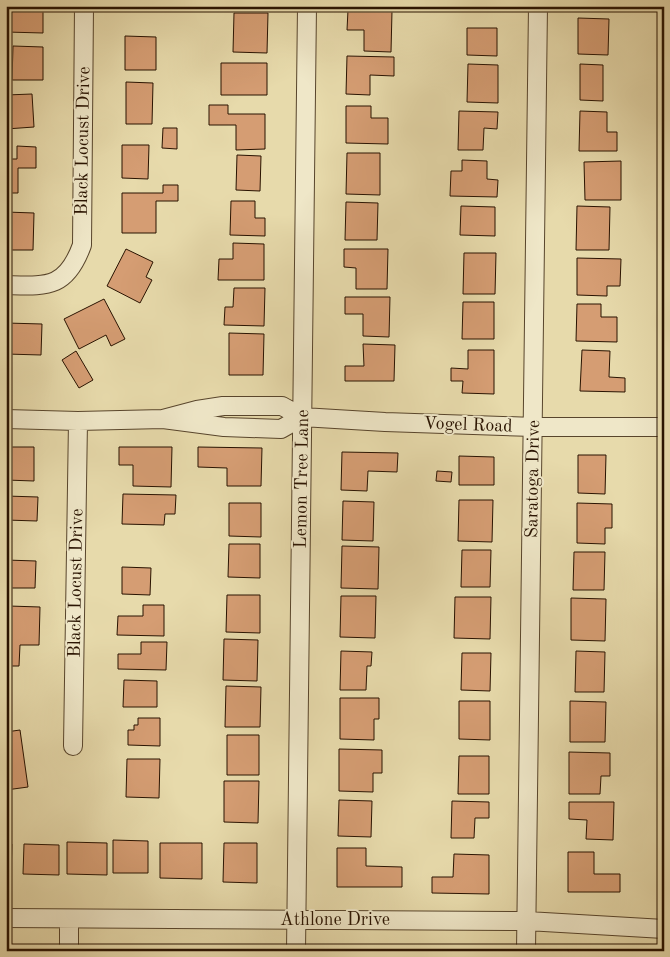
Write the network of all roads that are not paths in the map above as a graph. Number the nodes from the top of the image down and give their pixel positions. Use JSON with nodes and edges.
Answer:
{"nodes":[{"id":1,"x":84,"y":6,"type":"edge"},
{"id":2,"x":307,"y":6,"type":"edge"},
{"id":3,"x":538,"y":6,"type":"edge"},
{"id":4,"x":6,"y":285,"type":"edge"},
{"id":5,"x":302,"y":417,"type":"junction"},
{"id":6,"x":6,"y":418,"type":"edge"},
{"id":7,"x":78,"y":420,"type":"junction"},
{"id":8,"x":534,"y":427,"type":"junction"},
{"id":9,"x":664,"y":427,"type":"edge"},
{"id":10,"x":73,"y":746,"type":"dead end"},
{"id":11,"x":6,"y":918,"type":"edge"},
{"id":12,"x":69,"y":918,"type":"junction"},
{"id":13,"x":297,"y":919,"type":"junction"},
{"id":14,"x":527,"y":922,"type":"junction"},
{"id":15,"x":664,"y":929,"type":"edge"},
{"id":16,"x":69,"y":951,"type":"edge"},
{"id":17,"x":296,"y":951,"type":"edge"},
{"id":18,"x":526,"y":951,"type":"edge"}],
"edges":[{"from":1,"to":4,"type":"street","name":"Black Locust Drive"},
{"from":2,"to":5,"type":"street","name":"Lemon Tree Lane"},
{"from":3,"to":8,"type":"street","name":"Saratoga Drive"},
{"from":5,"to":7,"type":"street","name":"Vogel Road"},
{"from":5,"to":8,"type":"street","name":"Vogel Road"},
{"from":5,"to":13,"type":"street","name":"Lemon Tree Lane"},
{"from":6,"to":7,"type":"street","name":"Vogel Road"},
{"from":7,"to":10,"type":"street","name":"Black Locust Drive"},
{"from":8,"to":9,"type":"street","name":"Vogel Road"},
{"from":8,"to":14,"type":"street","name":"Saratoga Drive"},
{"from":11,"to":12,"type":"street","name":"Athlone Drive"},
{"from":12,"to":13,"type":"street","name":"Athlone Drive"},
{"from":12,"to":16,"type":"street"},
{"from":13,"to":14,"type":"street","name":"Athlone Drive"},
{"from":13,"to":17,"type":"street","name":"Lemon Tree Lane"},
{"from":14,"to":15,"type":"street","name":"Athlone Drive"},
{"from":14,"to":18,"type":"street","name":"Saratoga Drive"}]}
